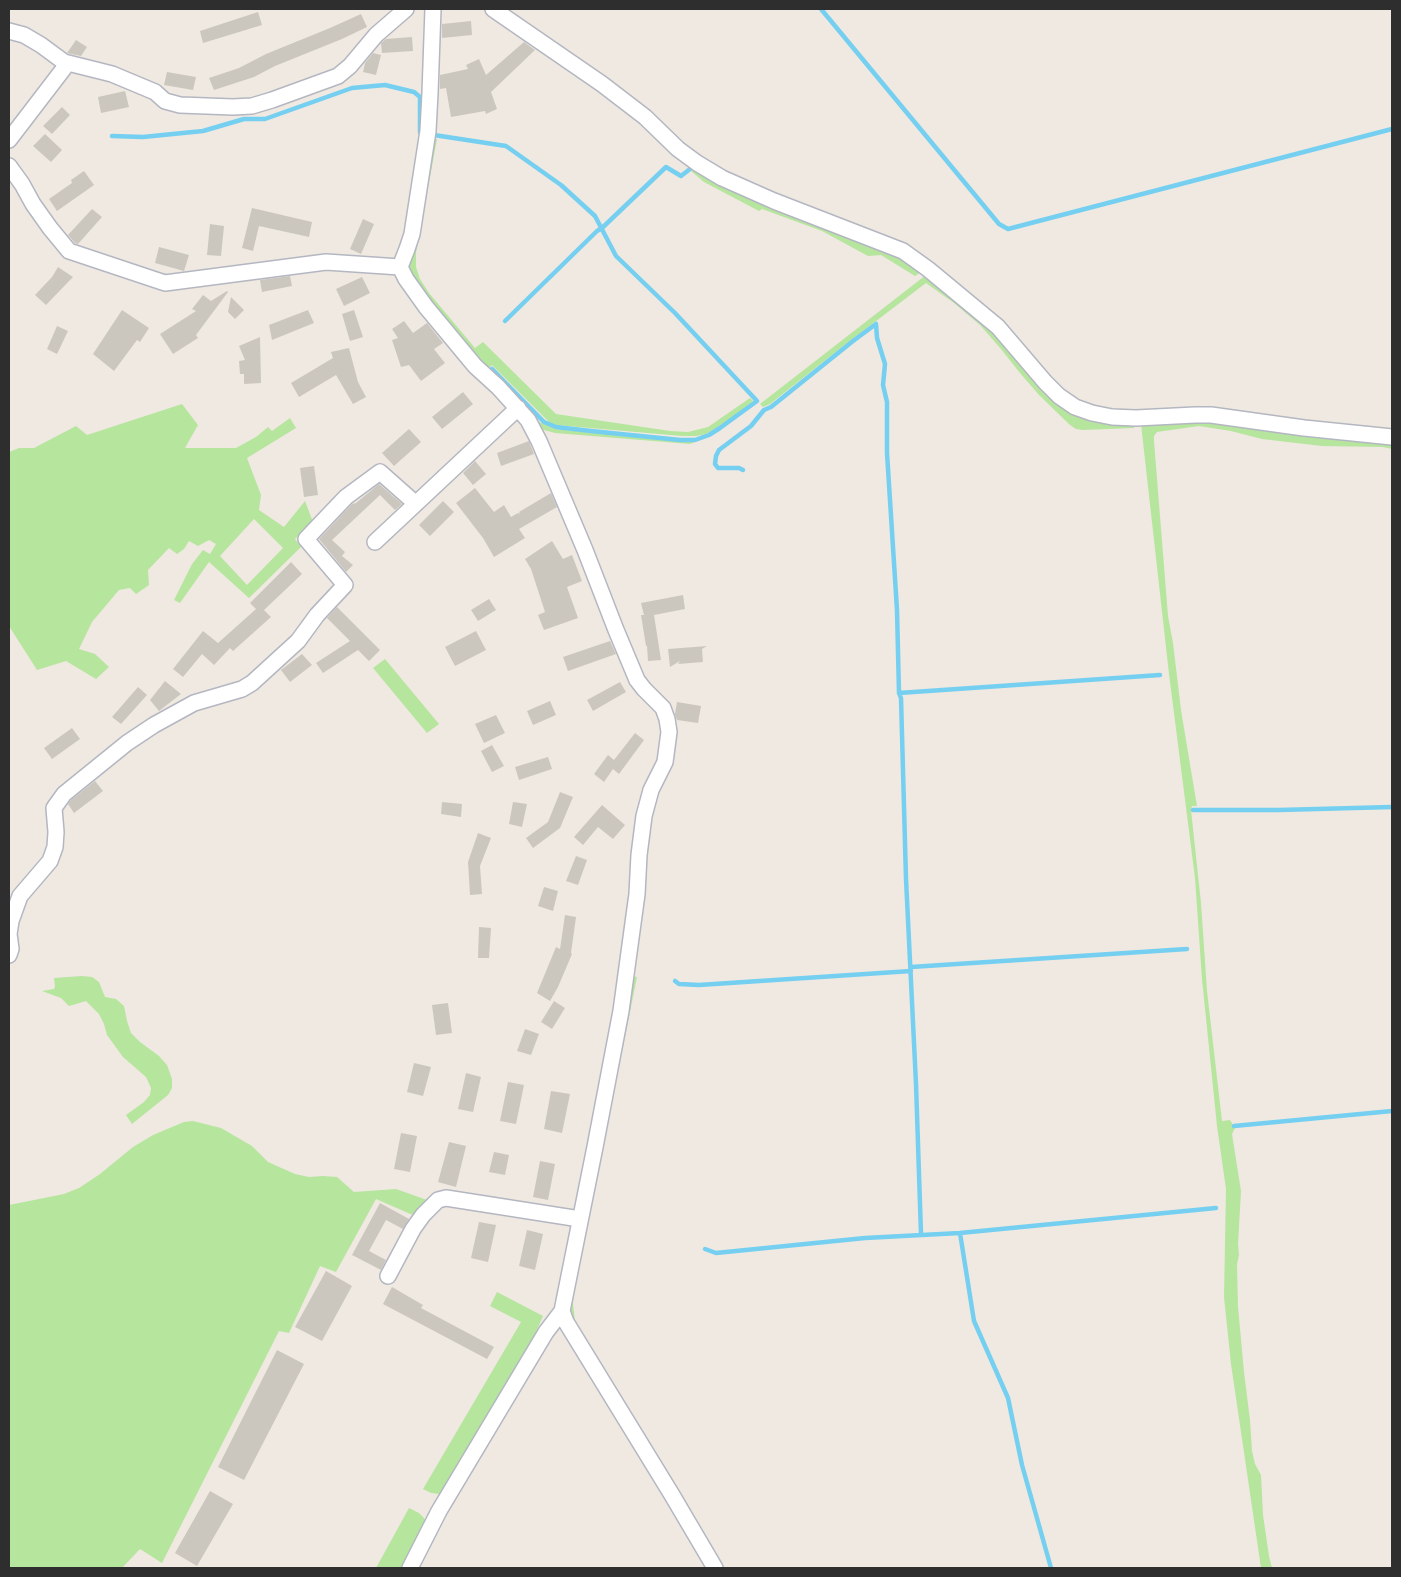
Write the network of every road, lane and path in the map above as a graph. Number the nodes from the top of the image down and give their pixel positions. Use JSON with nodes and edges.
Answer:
{"nodes":[{"id":1,"x":406,"y":9,"type":"edge"},
{"id":2,"x":433,"y":9,"type":"edge"},
{"id":3,"x":493,"y":9,"type":"edge"},
{"id":4,"x":9,"y":30,"type":"edge"},
{"id":5,"x":68,"y":63,"type":"junction"},
{"id":6,"x":9,"y":140,"type":"edge"},
{"id":7,"x":9,"y":166,"type":"edge"},
{"id":8,"x":400,"y":267,"type":"junction"},
{"id":9,"x":518,"y":408,"type":"junction"},
{"id":10,"x":1392,"y":437,"type":"edge"},
{"id":11,"x":415,"y":503,"type":"junction"},
{"id":12,"x":375,"y":542,"type":"dead end"},
{"id":13,"x":9,"y":955,"type":"edge"},
{"id":14,"x":580,"y":1219,"type":"junction"},
{"id":15,"x":388,"y":1276,"type":"dead end"},
{"id":16,"x":562,"y":1311,"type":"junction"},
{"id":17,"x":410,"y":1568,"type":"edge"},
{"id":18,"x":714,"y":1568,"type":"edge"}],
"edges":[{"from":1,"to":5,"type":"street"},
{"from":2,"to":8,"type":"street"},
{"from":3,"to":10,"type":"street"},
{"from":4,"to":5,"type":"street"},
{"from":5,"to":6,"type":"street"},
{"from":7,"to":8,"type":"street"},
{"from":8,"to":9,"type":"street"},
{"from":9,"to":11,"type":"street"},
{"from":9,"to":14,"type":"street"},
{"from":11,"to":12,"type":"street"},
{"from":11,"to":13,"type":"street"},
{"from":14,"to":15,"type":"street"},
{"from":14,"to":16,"type":"street"},
{"from":16,"to":17,"type":"street"},
{"from":16,"to":18,"type":"street"}]}
